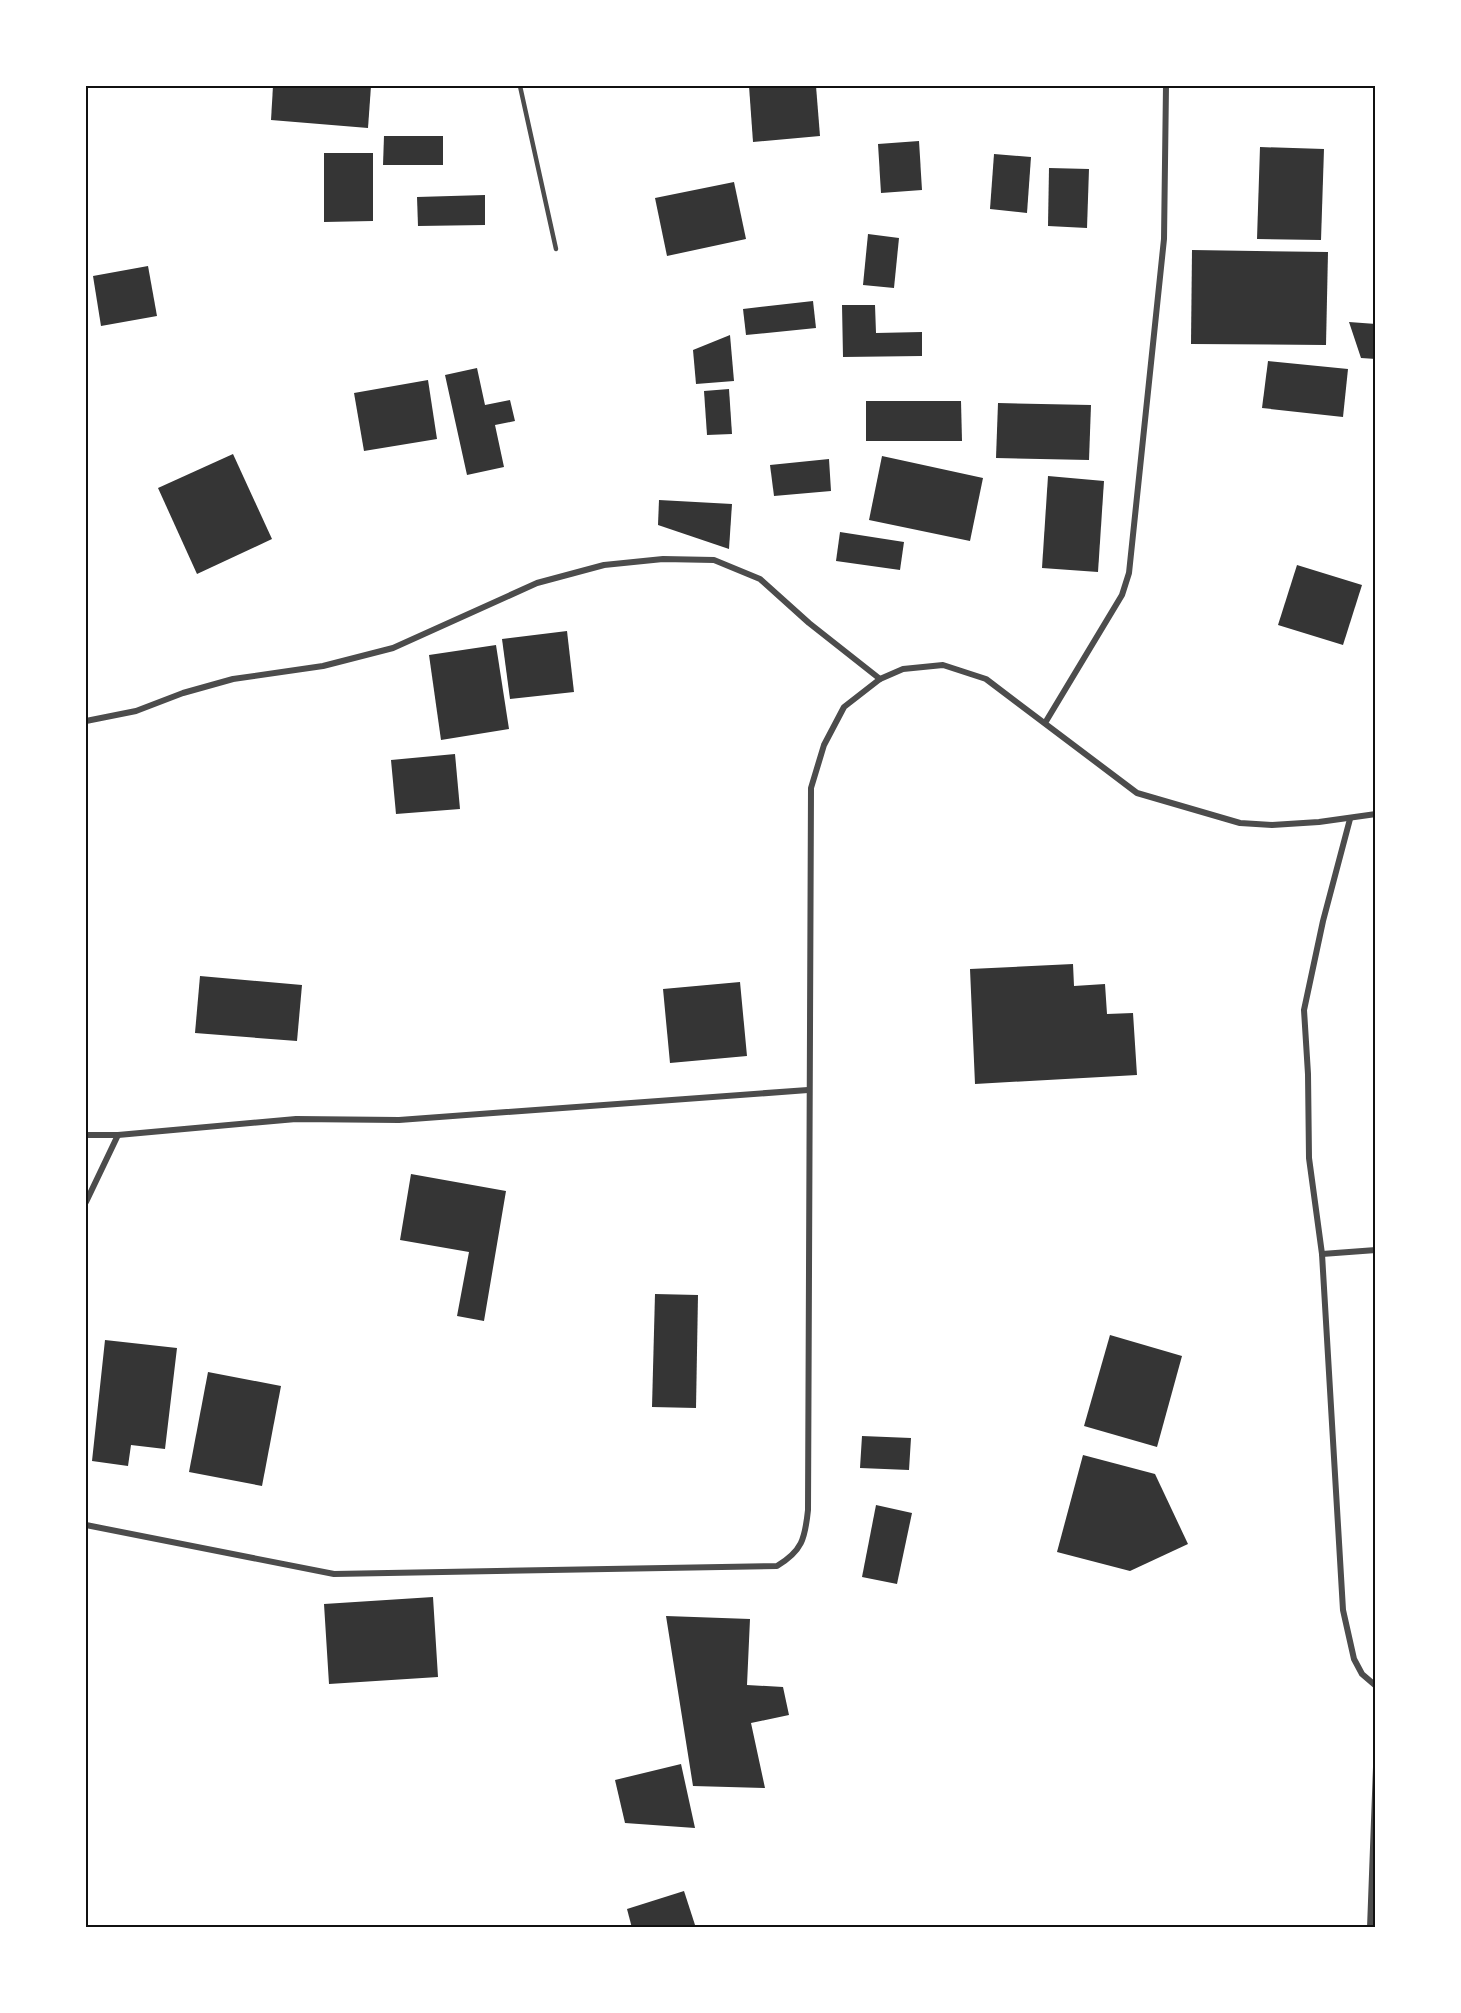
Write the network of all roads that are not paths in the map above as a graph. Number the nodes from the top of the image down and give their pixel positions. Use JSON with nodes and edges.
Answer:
{"nodes":[{"id":1,"x":520,"y":86,"type":"edge"},
{"id":2,"x":1166,"y":86,"type":"edge"},
{"id":3,"x":556,"y":249,"type":"dead end"},
{"id":4,"x":880,"y":679,"type":"junction"},
{"id":5,"x":86,"y":721,"type":"edge"},
{"id":6,"x":1045,"y":723,"type":"junction"},
{"id":7,"x":1376,"y":814,"type":"edge"},
{"id":8,"x":1350,"y":819,"type":"junction"},
{"id":9,"x":808,"y":1090,"type":"junction"},
{"id":10,"x":86,"y":1135,"type":"edge"},
{"id":11,"x":118,"y":1135,"type":"junction"},
{"id":12,"x":86,"y":1202,"type":"edge"},
{"id":13,"x":1376,"y":1250,"type":"edge"},
{"id":14,"x":1322,"y":1254,"type":"junction"},
{"id":15,"x":86,"y":1525,"type":"edge"},
{"id":16,"x":1376,"y":1686,"type":"edge"},
{"id":17,"x":1376,"y":1767,"type":"edge"},
{"id":18,"x":1370,"y":1928,"type":"edge"}],
"edges":[{"from":1,"to":3,"type":"lane"},
{"from":2,"to":6,"type":"street"},
{"from":4,"to":5,"type":"street"},
{"from":4,"to":6,"type":"street"},
{"from":4,"to":9,"type":"street"},
{"from":6,"to":8,"type":"street"},
{"from":7,"to":8,"type":"street"},
{"from":8,"to":14,"type":"street"},
{"from":9,"to":11,"type":"street"},
{"from":9,"to":15,"type":"street"},
{"from":10,"to":11,"type":"street"},
{"from":11,"to":12,"type":"street"},
{"from":13,"to":14,"type":"street"},
{"from":14,"to":16,"type":"street"},
{"from":17,"to":18,"type":"street"}]}
